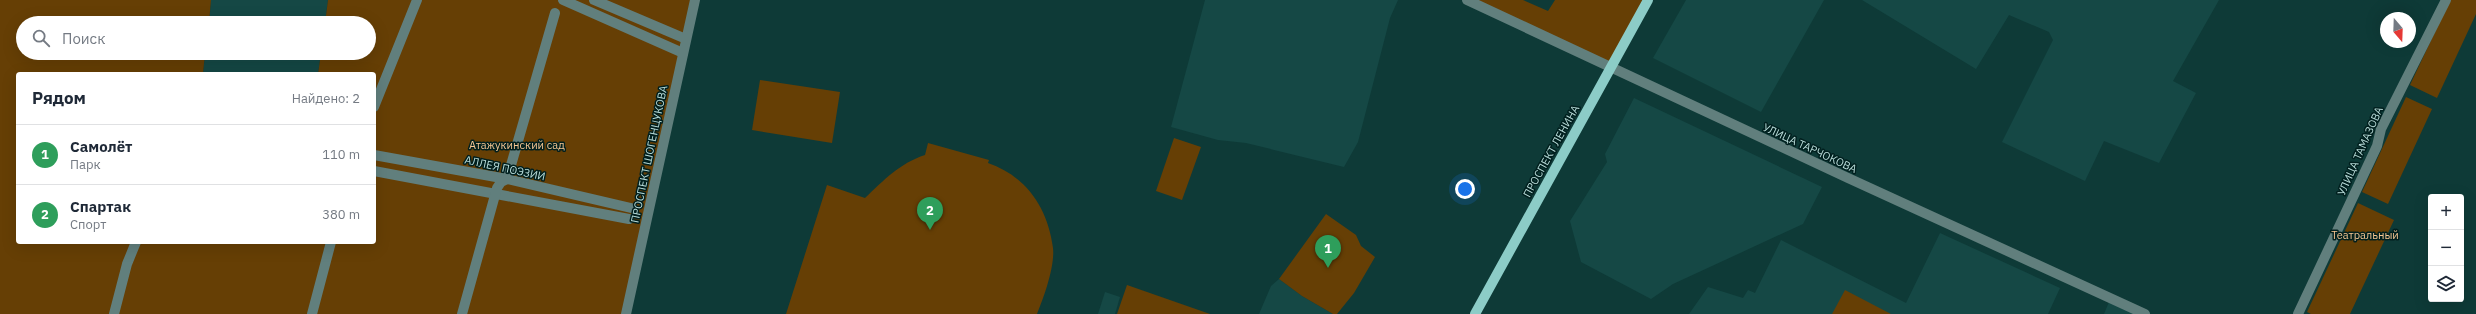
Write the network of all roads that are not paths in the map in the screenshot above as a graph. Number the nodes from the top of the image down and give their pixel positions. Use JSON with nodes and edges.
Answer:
{"nodes":[{"id":1,"x":417,"y":0,"type":"edge"},
{"id":2,"x":563,"y":0,"type":"edge"},
{"id":3,"x":594,"y":0,"type":"edge"},
{"id":4,"x":695,"y":0,"type":"edge"},
{"id":5,"x":1467,"y":0,"type":"edge"},
{"id":6,"x":1648,"y":0,"type":"edge"},
{"id":7,"x":2446,"y":0,"type":"edge"},
{"id":8,"x":555,"y":13,"type":"dead end"},
{"id":9,"x":686,"y":39,"type":"junction"},
{"id":10,"x":683,"y":53,"type":"junction"},
{"id":11,"x":1611,"y":68,"type":"junction"},
{"id":12,"x":376,"y":102,"type":"edge"},
{"id":13,"x":376,"y":155,"type":"edge"},
{"id":14,"x":376,"y":171,"type":"edge"},
{"id":15,"x":507,"y":179,"type":"junction"},
{"id":16,"x":497,"y":194,"type":"junction"},
{"id":17,"x":631,"y":208,"type":"dead end"},
{"id":18,"x":629,"y":219,"type":"dead end"},
{"id":19,"x":135,"y":244,"type":"edge"},
{"id":20,"x":330,"y":244,"type":"edge"},
{"id":21,"x":114,"y":314,"type":"edge"},
{"id":22,"x":312,"y":314,"type":"edge"},
{"id":23,"x":462,"y":314,"type":"edge"},
{"id":24,"x":626,"y":314,"type":"edge"},
{"id":25,"x":1475,"y":314,"type":"edge"},
{"id":26,"x":2145,"y":314,"type":"edge"},
{"id":27,"x":2298,"y":314,"type":"edge"}],
"edges":[{"from":1,"to":12,"type":"street"},
{"from":2,"to":10,"type":"street"},
{"from":3,"to":9,"type":"street"},
{"from":4,"to":9,"type":"street","name":"ПРОСПЕКТ ШОГЕНЦУКОВА"},
{"from":5,"to":11,"type":"street","name":"УЛИЦА ТАРЧОКОВА"},
{"from":6,"to":11,"type":"main road","name":"ПРОСПЕКТ ЛЕНИНА"},
{"from":7,"to":27,"type":"street","name":"УЛИЦА ТАМАЗОВА"},
{"from":8,"to":15,"type":"street"},
{"from":9,"to":10,"type":"street","name":"ПРОСПЕКТ ШОГЕНЦУКОВА"},
{"from":10,"to":24,"type":"street","name":"ПРОСПЕКТ ШОГЕНЦУКОВА"},
{"from":11,"to":25,"type":"main road","name":"ПРОСПЕКТ ЛЕНИНА"},
{"from":11,"to":26,"type":"street","name":"УЛИЦА ТАРЧОКОВА"},
{"from":13,"to":15,"type":"street","name":"АЛЛЕЯ ПОЭЗИИ"},
{"from":14,"to":16,"type":"street"},
{"from":15,"to":16,"type":"street"},
{"from":15,"to":17,"type":"street","name":"АЛЛЕЯ ПОЭЗИИ"},
{"from":16,"to":18,"type":"street"},
{"from":16,"to":23,"type":"street"},
{"from":19,"to":21,"type":"street"},
{"from":20,"to":22,"type":"street"}]}
